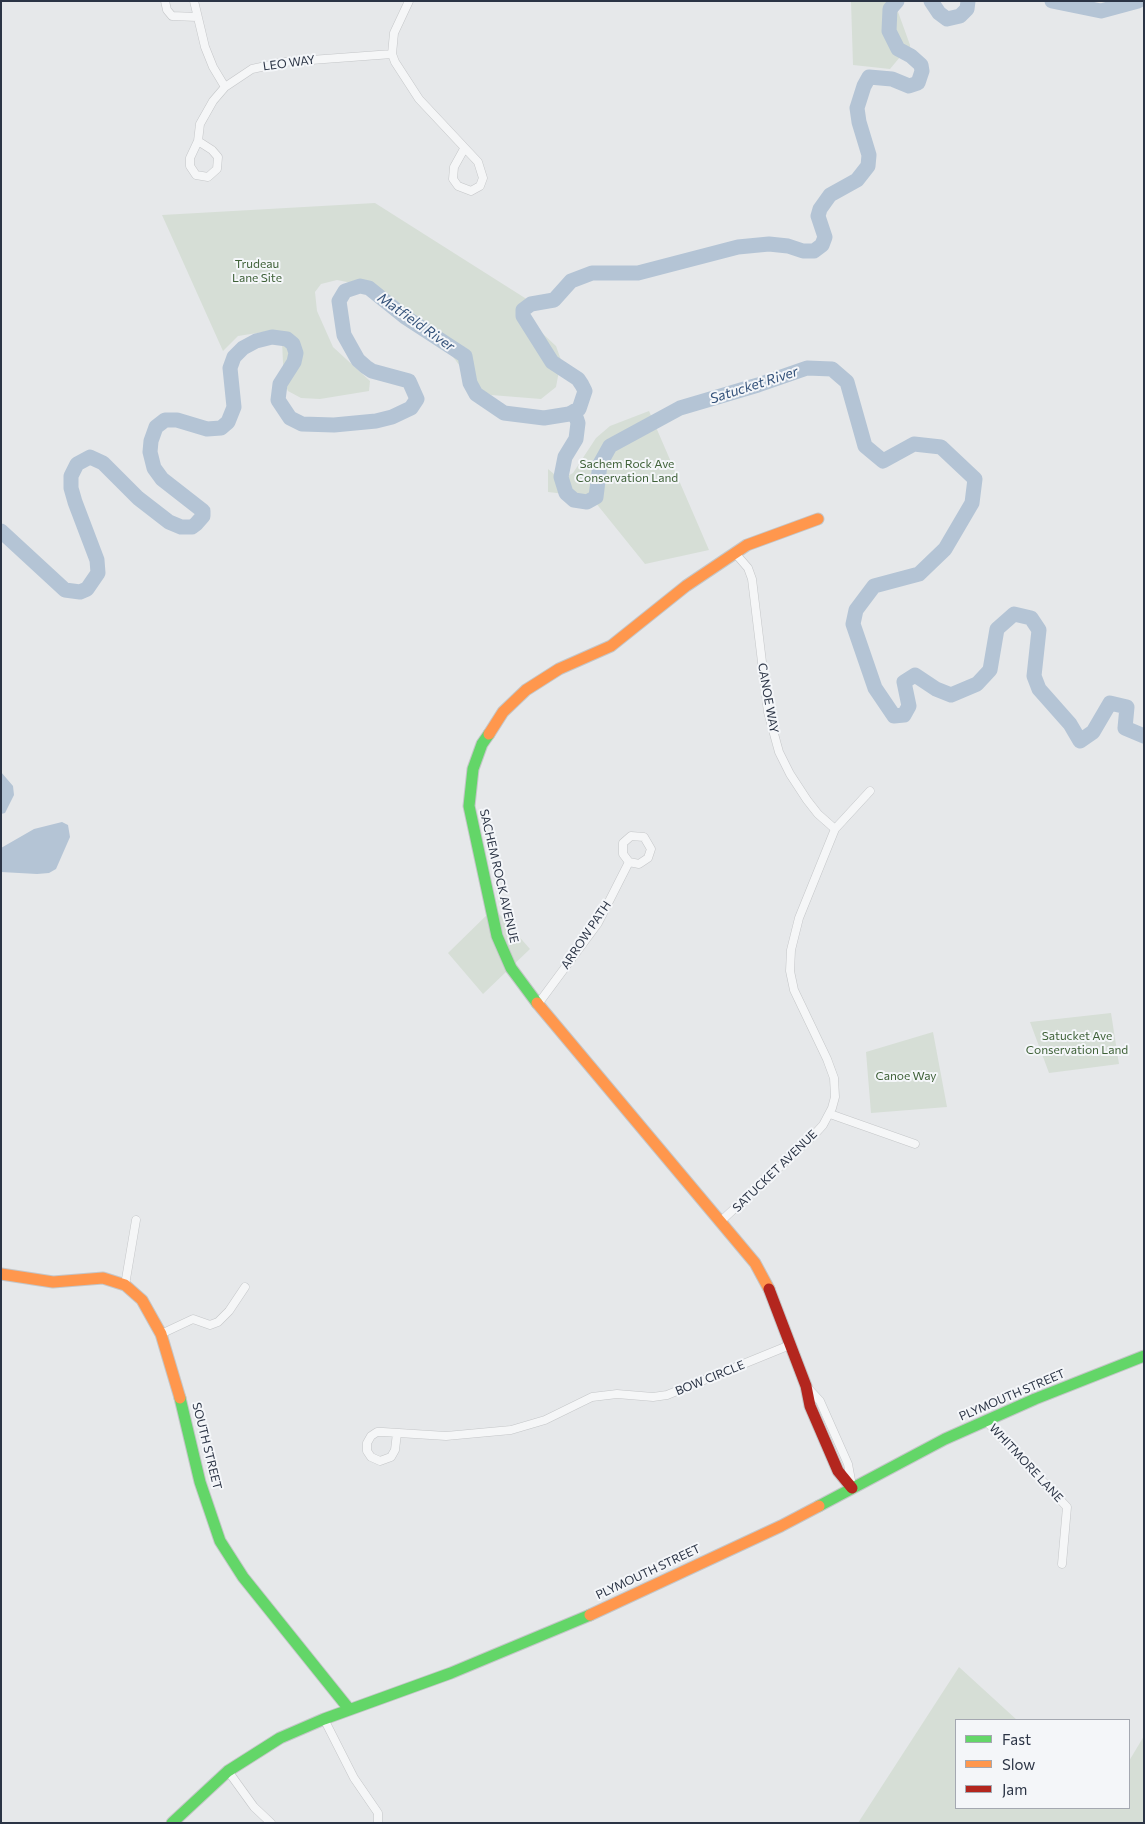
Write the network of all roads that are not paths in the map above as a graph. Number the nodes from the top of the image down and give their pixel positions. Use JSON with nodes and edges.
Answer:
{"nodes":[{"id":1,"x":166,"y":1,"type":"edge"},
{"id":2,"x":194,"y":1,"type":"edge"},
{"id":3,"x":409,"y":1,"type":"edge"},
{"id":4,"x":197,"y":17,"type":"junction"},
{"id":5,"x":392,"y":54,"type":"junction"},
{"id":6,"x":224,"y":86,"type":"junction"},
{"id":7,"x":198,"y":141,"type":"junction"},
{"id":8,"x":464,"y":149,"type":"junction"},
{"id":9,"x":818,"y":519,"type":"dead end"},
{"id":10,"x":735,"y":553,"type":"junction"},
{"id":11,"x":870,"y":791,"type":"dead end"},
{"id":12,"x":835,"y":829,"type":"junction"},
{"id":13,"x":629,"y":862,"type":"dead end"},
{"id":14,"x":538,"y":1004,"type":"junction"},
{"id":15,"x":830,"y":1114,"type":"junction"},
{"id":16,"x":915,"y":1144,"type":"dead end"},
{"id":17,"x":136,"y":1220,"type":"dead end"},
{"id":18,"x":721,"y":1222,"type":"junction"},
{"id":19,"x":1,"y":1274,"type":"edge"},
{"id":20,"x":125,"y":1285,"type":"junction"},
{"id":21,"x":245,"y":1288,"type":"dead end"},
{"id":22,"x":161,"y":1334,"type":"junction"},
{"id":23,"x":790,"y":1345,"type":"junction"},
{"id":24,"x":1144,"y":1356,"type":"edge"},
{"id":25,"x":986,"y":1421,"type":"junction"},
{"id":26,"x":397,"y":1433,"type":"junction"},
{"id":27,"x":852,"y":1488,"type":"junction"},
{"id":28,"x":1062,"y":1564,"type":"dead end"},
{"id":29,"x":349,"y":1709,"type":"junction"},
{"id":30,"x":324,"y":1719,"type":"junction"},
{"id":31,"x":228,"y":1771,"type":"junction"},
{"id":32,"x":378,"y":1822,"type":"edge"},
{"id":33,"x":172,"y":1823,"type":"edge"},
{"id":34,"x":270,"y":1823,"type":"edge"}],
"edges":[{"from":1,"to":4,"type":"street"},
{"from":2,"to":4,"type":"street"},
{"from":3,"to":5,"type":"street"},
{"from":4,"to":6,"type":"street"},
{"from":5,"to":6,"type":"street","name":"LEO WAY"},
{"from":5,"to":8,"type":"street"},
{"from":6,"to":7,"type":"street","name":"LEO WAY"},
{"from":7,"to":7,"type":"street","name":"LEO WAY"},
{"from":8,"to":8,"type":"street"},
{"from":9,"to":10,"type":"street","name":"SACHEM ROCK AVENUE"},
{"from":10,"to":12,"type":"street","name":"CANOE WAY"},
{"from":10,"to":14,"type":"street","name":"SACHEM ROCK AVENUE"},
{"from":11,"to":12,"type":"street","name":"SATUCKET AVENUE"},
{"from":12,"to":15,"type":"street","name":"SATUCKET AVENUE"},
{"from":13,"to":14,"type":"street","name":"ARROW PATH"},
{"from":14,"to":18,"type":"street","name":"SACHEM ROCK AVENUE"},
{"from":15,"to":16,"type":"street"},
{"from":15,"to":18,"type":"street","name":"SATUCKET AVENUE"},
{"from":17,"to":20,"type":"street"},
{"from":18,"to":23,"type":"street","name":"SACHEM ROCK AVENUE"},
{"from":19,"to":20,"type":"street","name":"SOUTH STREET"},
{"from":20,"to":22,"type":"street","name":"SOUTH STREET"},
{"from":21,"to":22,"type":"street"},
{"from":22,"to":29,"type":"street","name":"SOUTH STREET"},
{"from":23,"to":26,"type":"street","name":"BOW CIRCLE"},
{"from":23,"to":27,"type":"street","name":"SACHEM ROCK AVENUE"},
{"from":24,"to":25,"type":"street","name":"PLYMOUTH STREET"},
{"from":25,"to":27,"type":"street","name":"PLYMOUTH STREET"},
{"from":25,"to":28,"type":"street","name":"WHITMORE LANE"},
{"from":26,"to":26,"type":"street"},
{"from":27,"to":29,"type":"street","name":"PLYMOUTH STREET"},
{"from":29,"to":30,"type":"street","name":"PLYMOUTH STREET"},
{"from":30,"to":31,"type":"street","name":"PLYMOUTH STREET"},
{"from":30,"to":32,"type":"street"},
{"from":31,"to":33,"type":"street","name":"PLYMOUTH STREET"},
{"from":31,"to":34,"type":"street"}]}
